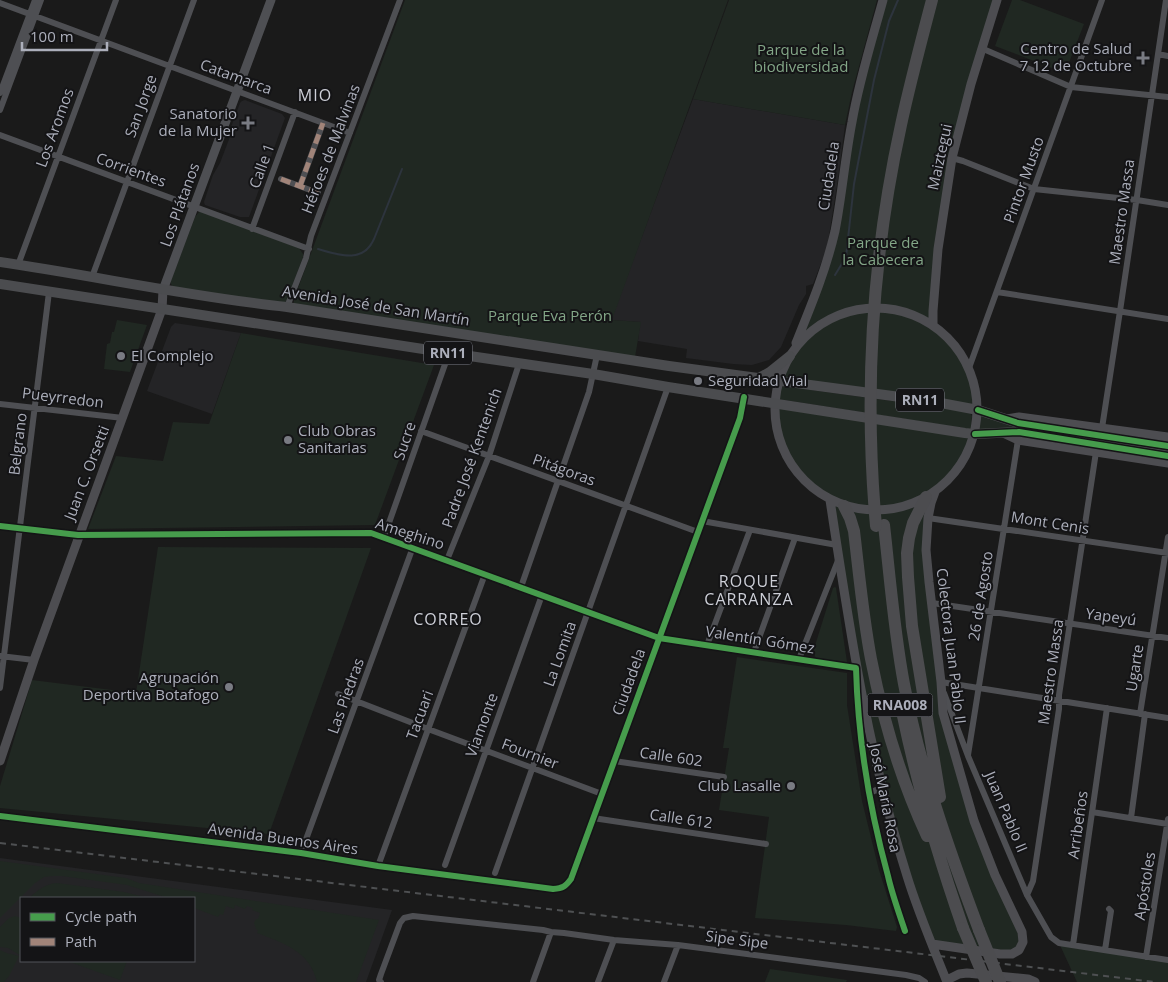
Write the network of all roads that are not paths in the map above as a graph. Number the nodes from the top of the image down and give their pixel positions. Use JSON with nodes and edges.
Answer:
{"nodes":[{"id":1,"x":35,"y":0,"type":"edge"},
{"id":2,"x":41,"y":0,"type":"edge"},
{"id":3,"x":116,"y":0,"type":"edge"},
{"id":4,"x":194,"y":0,"type":"edge"},
{"id":5,"x":271,"y":0,"type":"edge"},
{"id":6,"x":400,"y":0,"type":"edge"},
{"id":7,"x":884,"y":0,"type":"edge"},
{"id":8,"x":932,"y":0,"type":"edge"},
{"id":9,"x":940,"y":0,"type":"edge"},
{"id":10,"x":997,"y":0,"type":"edge"},
{"id":11,"x":1102,"y":0,"type":"edge"},
{"id":12,"x":1166,"y":0,"type":"edge"},
{"id":13,"x":0,"y":3,"type":"edge"},
{"id":14,"x":32,"y":15,"type":"junction"},
{"id":15,"x":1166,"y":17,"type":"edge"},
{"id":16,"x":101,"y":40,"type":"junction"},
{"id":17,"x":981,"y":48,"type":"junction"},
{"id":18,"x":1158,"y":54,"type":"junction"},
{"id":19,"x":1168,"y":56,"type":"edge"},
{"id":20,"x":170,"y":66,"type":"junction"},
{"id":21,"x":1071,"y":86,"type":"junction"},
{"id":22,"x":237,"y":91,"type":"junction"},
{"id":23,"x":0,"y":94,"type":"edge"},
{"id":24,"x":1152,"y":94,"type":"junction"},
{"id":25,"x":1168,"y":97,"type":"edge"},
{"id":26,"x":0,"y":110,"type":"edge"},
{"id":27,"x":295,"y":112,"type":"junction"},
{"id":28,"x":324,"y":123,"type":"junction"},
{"id":29,"x":350,"y":133,"type":"junction"},
{"id":30,"x":0,"y":135,"type":"edge"},
{"id":31,"x":58,"y":156,"type":"junction"},
{"id":32,"x":952,"y":158,"type":"junction"},
{"id":33,"x":282,"y":179,"type":"dead end"},
{"id":34,"x":127,"y":182,"type":"junction"},
{"id":35,"x":300,"y":186,"type":"junction"},
{"id":36,"x":1034,"y":189,"type":"junction"},
{"id":37,"x":318,"y":193,"type":"dead end"},
{"id":38,"x":1137,"y":200,"type":"junction"},
{"id":39,"x":1168,"y":205,"type":"edge"},
{"id":40,"x":194,"y":207,"type":"junction"},
{"id":41,"x":252,"y":228,"type":"junction"},
{"id":42,"x":309,"y":249,"type":"junction"},
{"id":43,"x":0,"y":262,"type":"edge"},
{"id":44,"x":18,"y":265,"type":"junction"},
{"id":45,"x":92,"y":277,"type":"junction"},
{"id":46,"x":0,"y":284,"type":"edge"},
{"id":47,"x":163,"y":290,"type":"junction"},
{"id":48,"x":49,"y":292,"type":"junction"},
{"id":49,"x":997,"y":292,"type":"junction"},
{"id":50,"x":287,"y":307,"type":"junction"},
{"id":51,"x":162,"y":309,"type":"junction"},
{"id":52,"x":1120,"y":311,"type":"junction"},
{"id":53,"x":1168,"y":318,"type":"edge"},
{"id":54,"x":933,"y":324,"type":"junction"},
{"id":55,"x":449,"y":353,"type":"junction"},
{"id":56,"x":597,"y":355,"type":"junction"},
{"id":57,"x":791,"y":355,"type":"junction"},
{"id":58,"x":519,"y":364,"type":"junction"},
{"id":59,"x":969,"y":368,"type":"junction"},
{"id":60,"x":593,"y":374,"type":"junction"},
{"id":61,"x":758,"y":378,"type":"junction"},
{"id":62,"x":779,"y":381,"type":"junction"},
{"id":63,"x":668,"y":386,"type":"junction"},
{"id":64,"x":744,"y":398,"type":"junction"},
{"id":65,"x":775,"y":403,"type":"junction"},
{"id":66,"x":0,"y":404,"type":"edge"},
{"id":67,"x":35,"y":408,"type":"junction"},
{"id":68,"x":978,"y":410,"type":"junction"},
{"id":69,"x":122,"y":418,"type":"junction"},
{"id":70,"x":1007,"y":419,"type":"junction"},
{"id":71,"x":1102,"y":428,"type":"junction"},
{"id":72,"x":421,"y":431,"type":"junction"},
{"id":73,"x":1003,"y":433,"type":"junction"},
{"id":74,"x":975,"y":434,"type":"junction"},
{"id":75,"x":1168,"y":437,"type":"edge"},
{"id":76,"x":1018,"y":440,"type":"junction"},
{"id":77,"x":1168,"y":446,"type":"edge"},
{"id":78,"x":1096,"y":452,"type":"junction"},
{"id":79,"x":489,"y":456,"type":"junction"},
{"id":80,"x":1168,"y":456,"type":"edge"},
{"id":81,"x":1168,"y":462,"type":"edge"},
{"id":82,"x":558,"y":481,"type":"junction"},
{"id":83,"x":931,"y":494,"type":"junction"},
{"id":84,"x":830,"y":500,"type":"junction"},
{"id":85,"x":626,"y":505,"type":"junction"},
{"id":86,"x":844,"y":506,"type":"junction"},
{"id":87,"x":928,"y":518,"type":"junction"},
{"id":88,"x":702,"y":522,"type":"junction"},
{"id":89,"x":0,"y":526,"type":"edge"},
{"id":90,"x":880,"y":526,"type":"junction"},
{"id":91,"x":1004,"y":528,"type":"junction"},
{"id":92,"x":20,"y":529,"type":"junction"},
{"id":93,"x":750,"y":530,"type":"junction"},
{"id":94,"x":698,"y":532,"type":"junction"},
{"id":95,"x":78,"y":536,"type":"junction"},
{"id":96,"x":384,"y":537,"type":"junction"},
{"id":97,"x":1168,"y":537,"type":"edge"},
{"id":98,"x":796,"y":538,"type":"junction"},
{"id":99,"x":1083,"y":540,"type":"junction"},
{"id":100,"x":837,"y":545,"type":"junction"},
{"id":101,"x":413,"y":547,"type":"junction"},
{"id":102,"x":1167,"y":553,"type":"edge"},
{"id":103,"x":838,"y":558,"type":"junction"},
{"id":104,"x":447,"y":560,"type":"junction"},
{"id":105,"x":485,"y":574,"type":"junction"},
{"id":106,"x":521,"y":587,"type":"junction"},
{"id":107,"x":542,"y":595,"type":"junction"},
{"id":108,"x":932,"y":603,"type":"junction"},
{"id":109,"x":588,"y":612,"type":"junction"},
{"id":110,"x":991,"y":612,"type":"junction"},
{"id":111,"x":1070,"y":624,"type":"junction"},
{"id":112,"x":1152,"y":636,"type":"junction"},
{"id":113,"x":659,"y":638,"type":"junction"},
{"id":114,"x":1168,"y":638,"type":"edge"},
{"id":115,"x":707,"y":645,"type":"junction"},
{"id":116,"x":754,"y":652,"type":"junction"},
{"id":117,"x":2,"y":656,"type":"edge"},
{"id":118,"x":799,"y":659,"type":"junction"},
{"id":119,"x":34,"y":660,"type":"junction"},
{"id":120,"x":856,"y":668,"type":"junction"},
{"id":121,"x":941,"y":683,"type":"junction"},
{"id":122,"x":0,"y":688,"type":"edge"},
{"id":123,"x":979,"y":688,"type":"junction"},
{"id":124,"x":338,"y":694,"type":"dead end"},
{"id":125,"x":357,"y":701,"type":"junction"},
{"id":126,"x":1059,"y":701,"type":"junction"},
{"id":127,"x":1107,"y":708,"type":"junction"},
{"id":128,"x":1143,"y":714,"type":"junction"},
{"id":129,"x":1168,"y":718,"type":"edge"},
{"id":130,"x":428,"y":729,"type":"junction"},
{"id":131,"x":486,"y":750,"type":"junction"},
{"id":132,"x":968,"y":756,"type":"junction"},
{"id":133,"x":0,"y":761,"type":"edge"},
{"id":134,"x":614,"y":761,"type":"junction"},
{"id":135,"x":533,"y":768,"type":"junction"},
{"id":136,"x":724,"y":777,"type":"dead end"},
{"id":137,"x":884,"y":793,"type":"junction"},
{"id":138,"x":602,"y":794,"type":"junction"},
{"id":139,"x":868,"y":794,"type":"junction"},
{"id":140,"x":1092,"y":812,"type":"junction"},
{"id":141,"x":0,"y":816,"type":"edge"},
{"id":142,"x":593,"y":818,"type":"junction"},
{"id":143,"x":1131,"y":818,"type":"junction"},
{"id":144,"x":1168,"y":822,"type":"edge"},
{"id":145,"x":766,"y":844,"type":"dead end"},
{"id":146,"x":301,"y":853,"type":"junction"},
{"id":147,"x":953,"y":861,"type":"junction"},
{"id":148,"x":445,"y":865,"type":"dead end"},
{"id":149,"x":378,"y":866,"type":"junction"},
{"id":150,"x":495,"y":873,"type":"dead end"},
{"id":151,"x":946,"y":880,"type":"junction"},
{"id":152,"x":562,"y":888,"type":"joint"},
{"id":153,"x":1027,"y":895,"type":"junction"},
{"id":154,"x":1109,"y":909,"type":"dead end"},
{"id":155,"x":905,"y":931,"type":"dead end"},
{"id":156,"x":551,"y":932,"type":"junction"},
{"id":157,"x":614,"y":940,"type":"junction"},
{"id":158,"x":932,"y":944,"type":"junction"},
{"id":159,"x":1073,"y":944,"type":"junction"},
{"id":160,"x":678,"y":945,"type":"junction"},
{"id":161,"x":1105,"y":950,"type":"junction"},
{"id":162,"x":1146,"y":956,"type":"junction"},
{"id":163,"x":1168,"y":960,"type":"edge"},
{"id":164,"x":922,"y":980,"type":"edge"},
{"id":165,"x":947,"y":981,"type":"edge"},
{"id":166,"x":381,"y":982,"type":"edge"},
{"id":167,"x":533,"y":982,"type":"edge"},
{"id":168,"x":598,"y":982,"type":"edge"},
{"id":169,"x":664,"y":982,"type":"edge"},
{"id":170,"x":986,"y":982,"type":"edge"},
{"id":171,"x":1000,"y":982,"type":"edge"},
{"id":172,"x":1035,"y":982,"type":"edge"}],
"edges":[{"from":1,"to":14,"type":"street"},
{"from":2,"to":14,"type":"street"},
{"from":3,"to":16,"type":"street","name":"Los Aromos"},
{"from":4,"to":20,"type":"street","name":"San Jorge"},
{"from":5,"to":22,"type":"street","name":"Los Plátanos"},
{"from":6,"to":29,"type":"street","name":"Héroes de Malvinas"},
{"from":7,"to":57,"type":"main road","name":"Ciudadela"},
{"from":8,"to":90,"type":"highway","bridge":true},
{"from":9,"to":90,"type":"highway"},
{"from":10,"to":17,"type":"main road","name":"Maiztegui"},
{"from":11,"to":21,"type":"street","name":"Pintor Musto"},
{"from":12,"to":15,"type":"street","name":"Maestro Massa"},
{"from":13,"to":14,"type":"street","name":"Catamarca"},
{"from":14,"to":16,"type":"street","name":"Catamarca"},
{"from":14,"to":23,"type":"street"},
{"from":14,"to":26,"type":"street"},
{"from":15,"to":18,"type":"street","name":"Maestro Massa"},
{"from":16,"to":20,"type":"street","name":"Catamarca"},
{"from":16,"to":31,"type":"street","name":"Los Aromos"},
{"from":17,"to":21,"type":"street"},
{"from":17,"to":32,"type":"main road","name":"Maiztegui"},
{"from":18,"to":19,"type":"street"},
{"from":18,"to":24,"type":"street","name":"Maestro Massa"},
{"from":20,"to":22,"type":"street","name":"Catamarca"},
{"from":20,"to":34,"type":"street","name":"San Jorge"},
{"from":21,"to":24,"type":"street"},
{"from":21,"to":36,"type":"street","name":"Pintor Musto"},
{"from":22,"to":27,"type":"street","name":"Catamarca"},
{"from":22,"to":40,"type":"street","name":"Los Plátanos"},
{"from":24,"to":25,"type":"street"},
{"from":24,"to":38,"type":"street","name":"Maestro Massa"},
{"from":27,"to":28,"type":"street","name":"Catamarca"},
{"from":27,"to":41,"type":"street","name":"Calle 1"},
{"from":28,"to":29,"type":"street","name":"Catamarca"},
{"from":28,"to":35,"type":"street"},
{"from":29,"to":42,"type":"street","name":"Héroes de Malvinas"},
{"from":30,"to":31,"type":"street","name":"Corrientes"},
{"from":31,"to":34,"type":"street","name":"Corrientes"},
{"from":31,"to":44,"type":"street","name":"Los Aromos"},
{"from":32,"to":36,"type":"street"},
{"from":32,"to":54,"type":"main road","name":"Maiztegui"},
{"from":33,"to":35,"type":"street"},
{"from":34,"to":40,"type":"street","name":"Corrientes"},
{"from":34,"to":45,"type":"street","name":"San Jorge"},
{"from":35,"to":37,"type":"street"},
{"from":36,"to":38,"type":"street"},
{"from":36,"to":49,"type":"street","name":"Pintor Musto"},
{"from":38,"to":39,"type":"street"},
{"from":38,"to":52,"type":"street","name":"Maestro Massa"},
{"from":40,"to":41,"type":"street","name":"Corrientes"},
{"from":40,"to":47,"type":"street","name":"Los Plátanos"},
{"from":41,"to":42,"type":"street","name":"Corrientes"},
{"from":42,"to":50,"type":"street","name":"Héroes de Malvinas"},
{"from":43,"to":44,"type":"main road","name":"Avenida José de San Martín","number":"RN11"},
{"from":44,"to":45,"type":"main road","name":"Avenida José de San Martín","number":"RN11"},
{"from":45,"to":47,"type":"main road","name":"Avenida José de San Martín","number":"RN11"},
{"from":46,"to":48,"type":"main road","number":"RN11"},
{"from":47,"to":50,"type":"main road","name":"Avenida José de San Martín","number":"RN11"},
{"from":47,"to":51,"type":"main road","name":"Los Plátanos"},
{"from":48,"to":51,"type":"main road","number":"RN11"},
{"from":48,"to":67,"type":"street","name":"Belgrano"},
{"from":49,"to":52,"type":"street"},
{"from":49,"to":59,"type":"street","name":"Pintor Musto"},
{"from":50,"to":56,"type":"main road","name":"Avenida José de San Martín","number":"RN11"},
{"from":51,"to":55,"type":"main road","number":"RN11"},
{"from":51,"to":69,"type":"main road","name":"Juan C. Orsetti"},
{"from":52,"to":53,"type":"street"},
{"from":52,"to":71,"type":"street","name":"Maestro Massa"},
{"from":54,"to":57,"type":"main road"},
{"from":54,"to":59,"type":"main road"},
{"from":55,"to":58,"type":"main road","number":"RN11"},
{"from":55,"to":72,"type":"street","name":"Sucre"},
{"from":56,"to":60,"type":"street"},
{"from":56,"to":61,"type":"main road","name":"Avenida José de San Martín","number":"RN11"},
{"from":57,"to":61,"type":"main road"},
{"from":57,"to":62,"type":"main road","name":"Ciudadela"},
{"from":58,"to":60,"type":"main road","number":"RN11"},
{"from":58,"to":79,"type":"street","name":"Padre José Kentenich"},
{"from":59,"to":68,"type":"main road"},
{"from":60,"to":63,"type":"main road","number":"RN11"},
{"from":60,"to":82,"type":"street"},
{"from":61,"to":62,"type":"main road","name":"Avenida José de San Martín","number":"RN11"},
{"from":62,"to":65,"type":"main road","name":"Ciudadela"},
{"from":62,"to":68,"type":"main road","number":"RN11"},
{"from":63,"to":64,"type":"main road","number":"RN11"},
{"from":63,"to":85,"type":"street","name":"La Lomita"},
{"from":64,"to":65,"type":"main road","number":"RN11"},
{"from":64,"to":88,"type":"street","name":"Ciudadela"},
{"from":65,"to":74,"type":"main road","number":"RN11"},
{"from":65,"to":84,"type":"main road","name":"Ciudadela"},
{"from":66,"to":67,"type":"street","name":"Pueyrredon"},
{"from":67,"to":69,"type":"street","name":"Pueyrredon"},
{"from":67,"to":92,"type":"street","name":"Belgrano"},
{"from":68,"to":70,"type":"main road"},
{"from":68,"to":74,"type":"main road"},
{"from":69,"to":95,"type":"main road","name":"Juan C. Orsetti"},
{"from":70,"to":71,"type":"main road"},
{"from":70,"to":77,"type":"main road"},
{"from":71,"to":75,"type":"main road"},
{"from":72,"to":79,"type":"street","name":"Pitágoras"},
{"from":72,"to":96,"type":"street","name":"Sucre"},
{"from":73,"to":74,"type":"main road"},
{"from":73,"to":76,"type":"main road"},
{"from":73,"to":80,"type":"main road"},
{"from":74,"to":83,"type":"main road"},
{"from":76,"to":78,"type":"main road"},
{"from":76,"to":91,"type":"street","name":"26 de Agosto"},
{"from":78,"to":81,"type":"main road"},
{"from":78,"to":99,"type":"street","name":"Maestro Massa"},
{"from":79,"to":82,"type":"street","name":"Pitágoras"},
{"from":79,"to":104,"type":"street","name":"Padre José Kentenich"},
{"from":82,"to":85,"type":"street","name":"Pitágoras"},
{"from":82,"to":106,"type":"street"},
{"from":83,"to":86,"type":"main road","name":"Ciudadela"},
{"from":83,"to":87,"type":"main road","name":"Colectora Juan Pablo II"},
{"from":83,"to":147,"type":"highway"},
{"from":84,"to":86,"type":"main road","name":"Ciudadela"},
{"from":84,"to":100,"type":"main road"},
{"from":85,"to":94,"type":"street","name":"Pitágoras"},
{"from":85,"to":109,"type":"street","name":"La Lomita"},
{"from":86,"to":151,"type":"highway"},
{"from":87,"to":91,"type":"street","name":"Mont Cenis"},
{"from":87,"to":108,"type":"main road","name":"Colectora Juan Pablo II"},
{"from":88,"to":93,"type":"street"},
{"from":88,"to":94,"type":"street","name":"Ciudadela"},
{"from":89,"to":92,"type":"street","name":"Ameghino"},
{"from":90,"to":147,"type":"highway","number":"RNA008"},
{"from":90,"to":151,"type":"highway","number":"RNA008"},
{"from":91,"to":99,"type":"street","name":"Mont Cenis"},
{"from":91,"to":110,"type":"street","name":"26 de Agosto"},
{"from":92,"to":95,"type":"street","name":"Ameghino"},
{"from":92,"to":117,"type":"street","name":"Belgrano"},
{"from":93,"to":98,"type":"street"},
{"from":93,"to":115,"type":"street"},
{"from":94,"to":113,"type":"street","name":"Ciudadela"},
{"from":95,"to":96,"type":"street","name":"Ameghino"},
{"from":95,"to":119,"type":"main road","name":"Juan C. Orsetti"},
{"from":96,"to":101,"type":"street","name":"Ameghino"},
{"from":97,"to":102,"type":"street","name":"Ugarte"},
{"from":98,"to":100,"type":"street"},
{"from":98,"to":116,"type":"street"},
{"from":99,"to":102,"type":"street","name":"Mont Cenis"},
{"from":99,"to":111,"type":"street","name":"Maestro Massa"},
{"from":100,"to":103,"type":"main road"},
{"from":101,"to":104,"type":"street","name":"Ameghino"},
{"from":101,"to":125,"type":"street","name":"Las Piedras"},
{"from":102,"to":112,"type":"street","name":"Ugarte"},
{"from":103,"to":118,"type":"street"},
{"from":103,"to":120,"type":"main road"},
{"from":104,"to":105,"type":"street","name":"Ameghino"},
{"from":105,"to":106,"type":"street","name":"Ameghino"},
{"from":105,"to":130,"type":"street","name":"Tacuari"},
{"from":106,"to":107,"type":"street","name":"Ameghino"},
{"from":107,"to":109,"type":"street","name":"Ameghino"},
{"from":107,"to":131,"type":"street","name":"Viamonte"},
{"from":108,"to":110,"type":"street","name":"Yapeyú"},
{"from":108,"to":121,"type":"main road","name":"Colectora Juan Pablo II"},
{"from":109,"to":113,"type":"street","name":"Ameghino"},
{"from":109,"to":135,"type":"street","name":"La Lomita"},
{"from":110,"to":111,"type":"street","name":"Yapeyú"},
{"from":110,"to":123,"type":"street","name":"26 de Agosto"},
{"from":111,"to":112,"type":"street","name":"Yapeyú"},
{"from":111,"to":126,"type":"street","name":"Maestro Massa"},
{"from":112,"to":114,"type":"street","name":"Yapeyú"},
{"from":112,"to":128,"type":"street","name":"Ugarte"},
{"from":113,"to":115,"type":"street","name":"Valentín Gómez"},
{"from":113,"to":134,"type":"street","name":"Ciudadela"},
{"from":115,"to":116,"type":"street","name":"Valentín Gómez"},
{"from":116,"to":118,"type":"street","name":"Valentín Gómez"},
{"from":117,"to":119,"type":"street"},
{"from":117,"to":122,"type":"street","name":"Belgrano"},
{"from":118,"to":120,"type":"street","name":"Valentín Gómez"},
{"from":119,"to":133,"type":"main road","name":"Juan C. Orsetti"},
{"from":120,"to":137,"type":"main road"},
{"from":120,"to":139,"type":"street","name":"José María Rosa"},
{"from":121,"to":123,"type":"street"},
{"from":121,"to":132,"type":"street","name":"Juan Pablo II"},
{"from":121,"to":158,"type":"main road","name":"Colectora Juan Pablo II"},
{"from":123,"to":126,"type":"street"},
{"from":123,"to":132,"type":"street","name":"26 de Agosto"},
{"from":124,"to":125,"type":"street","name":"Fournier"},
{"from":125,"to":130,"type":"street","name":"Fournier"},
{"from":125,"to":146,"type":"street","name":"Las Piedras"},
{"from":126,"to":127,"type":"street"},
{"from":126,"to":153,"type":"street","name":"Maestro Massa"},
{"from":127,"to":128,"type":"street"},
{"from":127,"to":140,"type":"street","name":"Arribeños"},
{"from":128,"to":129,"type":"street"},
{"from":128,"to":143,"type":"street","name":"Ugarte"},
{"from":130,"to":131,"type":"street","name":"Fournier"},
{"from":130,"to":149,"type":"street","name":"Tacuari"},
{"from":131,"to":135,"type":"street","name":"Fournier"},
{"from":131,"to":148,"type":"street","name":"Viamonte"},
{"from":132,"to":153,"type":"street","name":"Juan Pablo II"},
{"from":134,"to":136,"type":"street","name":"Calle 602"},
{"from":134,"to":138,"type":"street","name":"Ciudadela"},
{"from":135,"to":138,"type":"street","name":"Fournier"},
{"from":135,"to":150,"type":"street","name":"La Lomita"},
{"from":137,"to":139,"type":"street"},
{"from":137,"to":158,"type":"main road"},
{"from":138,"to":142,"type":"street","name":"Ciudadela"},
{"from":139,"to":155,"type":"street","name":"José María Rosa"},
{"from":140,"to":143,"type":"street"},
{"from":140,"to":159,"type":"street","name":"Arribeños"},
{"from":141,"to":146,"type":"street","name":"Avenida Buenos Aires"},
{"from":142,"to":145,"type":"street","name":"Calle 612"},
{"from":142,"to":152,"type":"street","name":"Ciudadela"},
{"from":143,"to":144,"type":"street"},
{"from":144,"to":162,"type":"street","name":"Apóstoles"},
{"from":146,"to":149,"type":"street","name":"Avenida Buenos Aires"},
{"from":147,"to":171,"type":"highway","number":"RNA008","bridge":true},
{"from":149,"to":152,"type":"street","name":"Avenida Buenos Aires"},
{"from":151,"to":170,"type":"highway","number":"RNA008","bridge":true},
{"from":153,"to":159,"type":"street","name":"Juan Pablo II"},
{"from":154,"to":161,"type":"street"},
{"from":156,"to":157,"type":"street","name":"Sipe Sipe"},
{"from":156,"to":166,"type":"street","name":"Sipe Sipe"},
{"from":156,"to":167,"type":"street"},
{"from":157,"to":160,"type":"street","name":"Sipe Sipe"},
{"from":157,"to":168,"type":"street"},
{"from":158,"to":165,"type":"main road"},
{"from":159,"to":161,"type":"street"},
{"from":160,"to":164,"type":"street","name":"Sipe Sipe"},
{"from":160,"to":169,"type":"street"},
{"from":161,"to":162,"type":"street"},
{"from":162,"to":163,"type":"street"},
{"from":165,"to":172,"type":"main road"}]}
